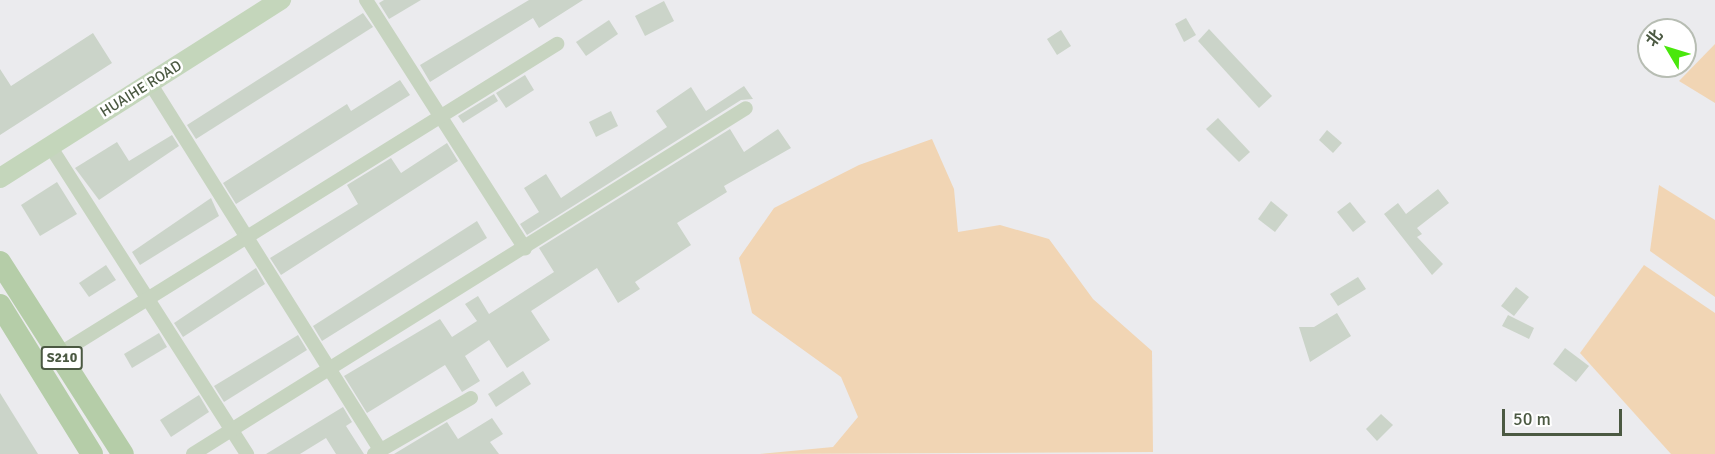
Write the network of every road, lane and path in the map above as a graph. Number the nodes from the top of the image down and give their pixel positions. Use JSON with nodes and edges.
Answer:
{"nodes":[{"id":1,"x":281,"y":0,"type":"edge"},
{"id":2,"x":366,"y":0,"type":"edge"},
{"id":3,"x":557,"y":44,"type":"dead end"},
{"id":4,"x":150,"y":83,"type":"junction"},
{"id":5,"x":746,"y":108,"type":"dead end"},
{"id":6,"x":439,"y":114,"type":"junction"},
{"id":7,"x":50,"y":146,"type":"junction"},
{"id":8,"x":0,"y":177,"type":"edge"},
{"id":9,"x":246,"y":236,"type":"junction"},
{"id":10,"x":525,"y":249,"type":"junction"},
{"id":11,"x":0,"y":262,"type":"edge"},
{"id":12,"x":149,"y":297,"type":"junction"},
{"id":13,"x":0,"y":306,"type":"edge"},
{"id":14,"x":59,"y":354,"type":"junction"},
{"id":15,"x":330,"y":371,"type":"junction"},
{"id":16,"x":471,"y":398,"type":"dead end"},
{"id":17,"x":232,"y":430,"type":"junction"},
{"id":18,"x":377,"y":452,"type":"edge"},
{"id":19,"x":92,"y":454,"type":"edge"},
{"id":20,"x":123,"y":454,"type":"edge"},
{"id":21,"x":193,"y":454,"type":"edge"},
{"id":22,"x":247,"y":454,"type":"edge"}],
"edges":[{"from":1,"to":4,"type":"street","name":"HUAIHE ROAD"},
{"from":2,"to":6,"type":"street"},
{"from":3,"to":6,"type":"street"},
{"from":4,"to":7,"type":"street","name":"HUAIHE ROAD"},
{"from":4,"to":9,"type":"street"},
{"from":5,"to":10,"type":"street"},
{"from":6,"to":9,"type":"street"},
{"from":6,"to":10,"type":"street"},
{"from":7,"to":8,"type":"street","name":"HUAIHE ROAD"},
{"from":7,"to":12,"type":"street"},
{"from":9,"to":12,"type":"street"},
{"from":9,"to":15,"type":"street"},
{"from":10,"to":15,"type":"street"},
{"from":11,"to":14,"type":"main road","number":"S210"},
{"from":12,"to":14,"type":"street"},
{"from":12,"to":17,"type":"street"},
{"from":13,"to":19,"type":"main road","number":"S210"},
{"from":14,"to":20,"type":"main road","number":"S210"},
{"from":15,"to":17,"type":"street"},
{"from":15,"to":18,"type":"street"},
{"from":16,"to":18,"type":"street"},
{"from":17,"to":21,"type":"street"},
{"from":17,"to":22,"type":"street"}]}
